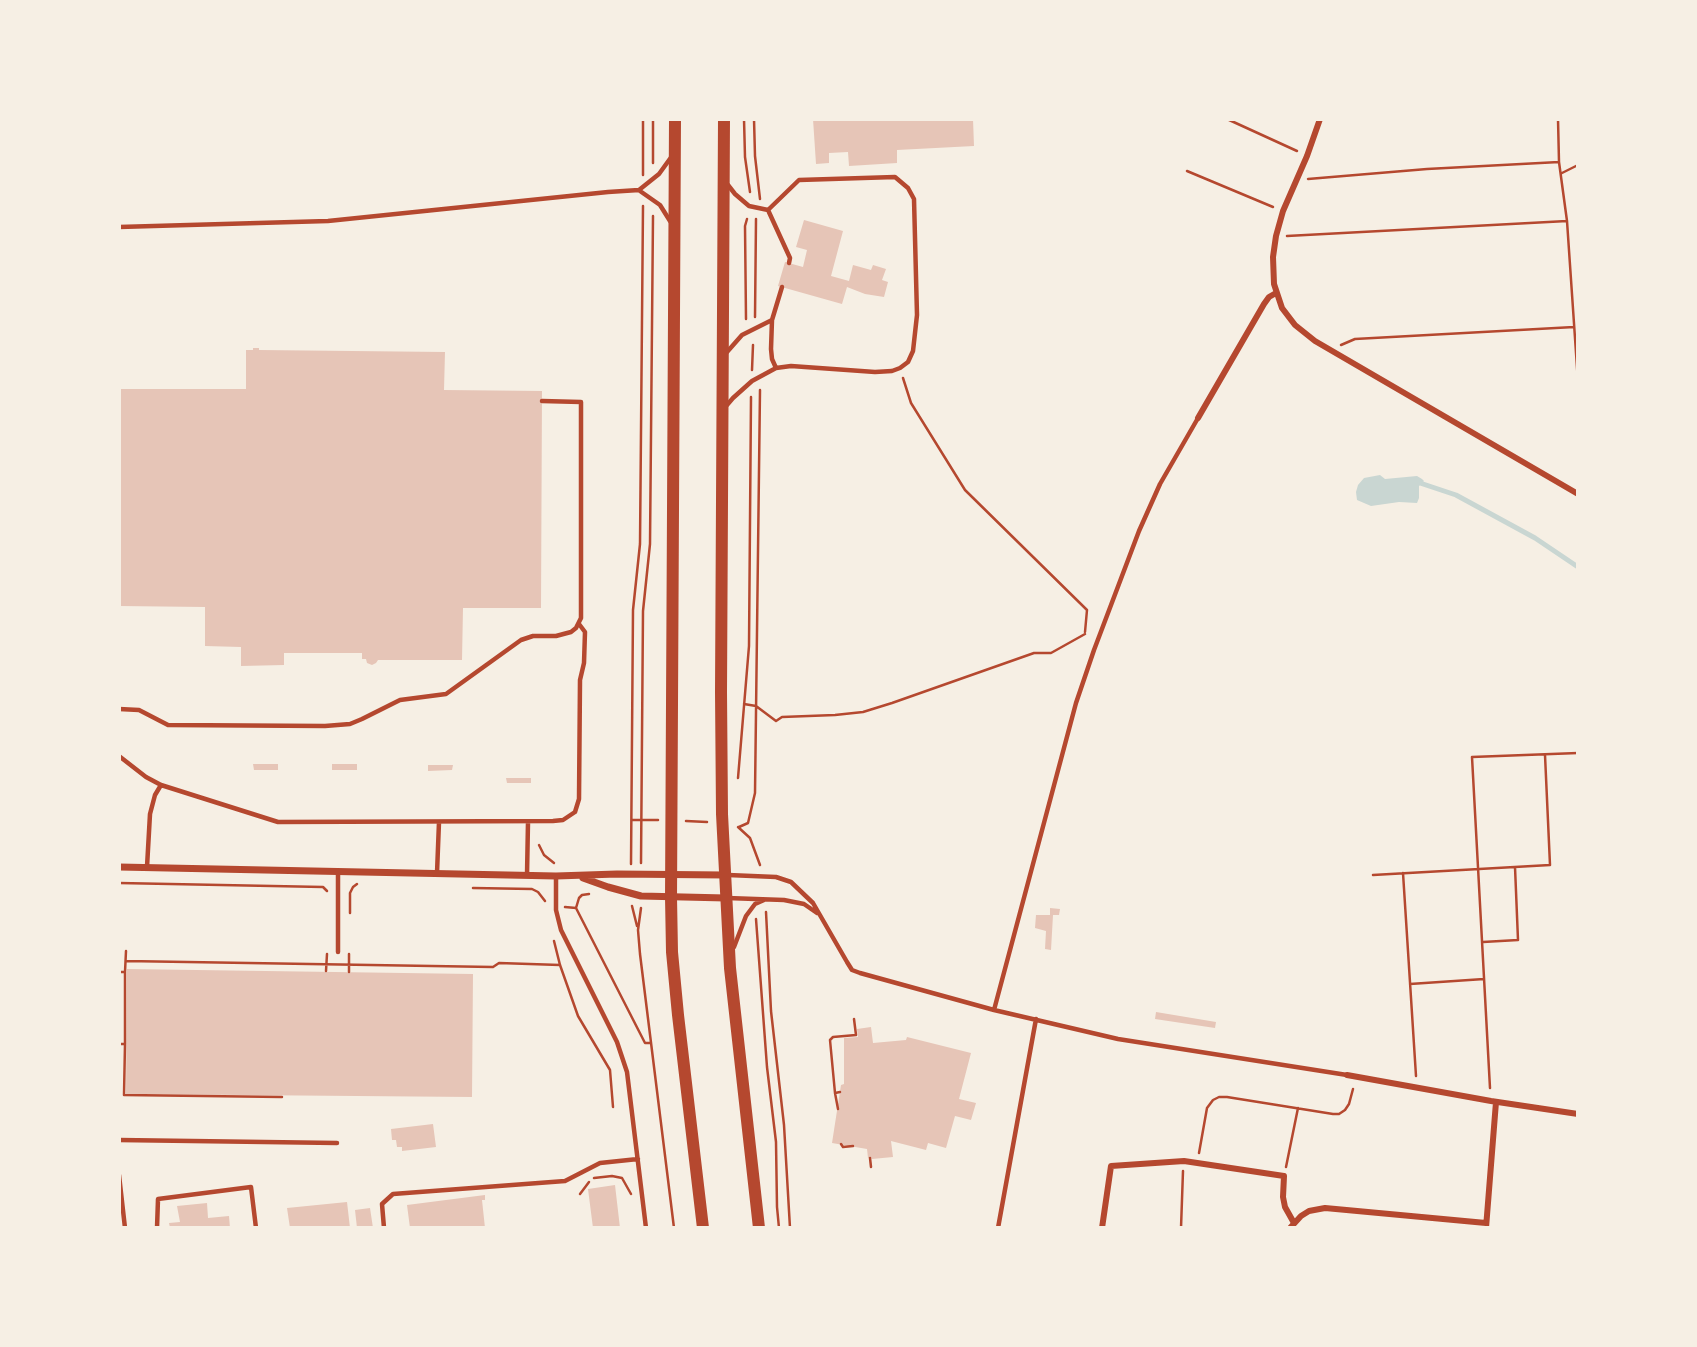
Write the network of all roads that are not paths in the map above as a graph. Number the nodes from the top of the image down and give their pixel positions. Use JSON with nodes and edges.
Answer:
{"nodes":[{"id":1,"x":675,"y":119,"type":"edge"},
{"id":2,"x":724,"y":119,"type":"edge"},
{"id":3,"x":1320,"y":119,"type":"edge"},
{"id":4,"x":674,"y":151,"type":"junction"},
{"id":5,"x":723,"y":176,"type":"junction"},
{"id":6,"x":642,"y":190,"type":"junction"},
{"id":7,"x":768,"y":210,"type":"junction"},
{"id":8,"x":119,"y":227,"type":"edge"},
{"id":9,"x":674,"y":230,"type":"junction"},
{"id":10,"x":789,"y":263,"type":"dead end"},
{"id":11,"x":782,"y":287,"type":"dead end"},
{"id":12,"x":1276,"y":293,"type":"junction"},
{"id":13,"x":772,"y":320,"type":"junction"},
{"id":14,"x":722,"y":362,"type":"junction"},
{"id":15,"x":776,"y":368,"type":"junction"},
{"id":16,"x":542,"y":401,"type":"dead end"},
{"id":17,"x":1198,"y":418,"type":"joint"},
{"id":18,"x":722,"y":419,"type":"junction"},
{"id":19,"x":1578,"y":495,"type":"edge"},
{"id":20,"x":579,"y":624,"type":"junction"},
{"id":21,"x":119,"y":709,"type":"edge"},
{"id":22,"x":119,"y":756,"type":"edge"},
{"id":23,"x":160,"y":785,"type":"junction"},
{"id":24,"x":439,"y":822,"type":"junction"},
{"id":25,"x":528,"y":822,"type":"junction"},
{"id":26,"x":119,"y":867,"type":"edge"},
{"id":27,"x":147,"y":868,"type":"junction"},
{"id":28,"x":338,"y":873,"type":"junction"},
{"id":29,"x":437,"y":874,"type":"junction"},
{"id":30,"x":670,"y":874,"type":"junction"},
{"id":31,"x":725,"y":875,"type":"junction"},
{"id":32,"x":527,"y":876,"type":"junction"},
{"id":33,"x":556,"y":876,"type":"junction"},
{"id":34,"x":579,"y":876,"type":"junction"},
{"id":35,"x":671,"y":898,"type":"junction"},
{"id":36,"x":726,"y":898,"type":"junction"},
{"id":37,"x":765,"y":900,"type":"junction"},
{"id":38,"x":821,"y":917,"type":"junction"},
{"id":39,"x":338,"y":952,"type":"dead end"},
{"id":40,"x":730,"y":968,"type":"junction"},
{"id":41,"x":994,"y":1010,"type":"junction"},
{"id":42,"x":1036,"y":1019,"type":"junction"},
{"id":43,"x":1351,"y":1076,"type":"joint"},
{"id":44,"x":1493,"y":1101,"type":"junction"},
{"id":45,"x":1578,"y":1114,"type":"edge"},
{"id":46,"x":119,"y":1140,"type":"edge"},
{"id":47,"x":337,"y":1143,"type":"dead end"},
{"id":48,"x":638,"y":1159,"type":"junction"},
{"id":49,"x":119,"y":1175,"type":"edge"},
{"id":50,"x":1292,"y":1225,"type":"edge"},
{"id":51,"x":1486,"y":1226,"type":"edge"},
{"id":52,"x":125,"y":1228,"type":"edge"},
{"id":53,"x":158,"y":1228,"type":"edge"},
{"id":54,"x":256,"y":1228,"type":"edge"},
{"id":55,"x":384,"y":1228,"type":"edge"},
{"id":56,"x":646,"y":1228,"type":"edge"},
{"id":57,"x":702,"y":1228,"type":"edge"},
{"id":58,"x":759,"y":1228,"type":"edge"},
{"id":59,"x":998,"y":1228,"type":"edge"},
{"id":60,"x":1102,"y":1228,"type":"edge"}],
"edges":[{"from":1,"to":4,"type":"main road"},
{"from":2,"to":5,"type":"main road"},
{"from":3,"to":12,"type":"street"},
{"from":4,"to":6,"type":"lane"},
{"from":4,"to":9,"type":"main road"},
{"from":5,"to":7,"type":"lane"},
{"from":5,"to":14,"type":"main road"},
{"from":6,"to":8,"type":"lane"},
{"from":6,"to":9,"type":"lane"},
{"from":7,"to":10,"type":"lane"},
{"from":7,"to":15,"type":"lane"},
{"from":9,"to":30,"type":"main road"},
{"from":11,"to":13,"type":"lane"},
{"from":12,"to":17,"type":"street"},
{"from":12,"to":19,"type":"street"},
{"from":13,"to":14,"type":"lane"},
{"from":13,"to":15,"type":"lane"},
{"from":14,"to":18,"type":"main road"},
{"from":15,"to":18,"type":"lane"},
{"from":16,"to":20,"type":"lane"},
{"from":17,"to":41,"type":"lane"},
{"from":18,"to":31,"type":"main road"},
{"from":20,"to":21,"type":"lane"},
{"from":20,"to":25,"type":"lane"},
{"from":22,"to":23,"type":"lane"},
{"from":23,"to":24,"type":"lane"},
{"from":23,"to":27,"type":"lane"},
{"from":24,"to":25,"type":"lane"},
{"from":24,"to":29,"type":"lane"},
{"from":25,"to":32,"type":"lane"},
{"from":26,"to":27,"type":"street"},
{"from":27,"to":28,"type":"street"},
{"from":28,"to":29,"type":"street"},
{"from":28,"to":39,"type":"lane"},
{"from":29,"to":32,"type":"street"},
{"from":30,"to":31,"type":"street"},
{"from":30,"to":34,"type":"street"},
{"from":30,"to":35,"type":"main road"},
{"from":31,"to":36,"type":"main road"},
{"from":31,"to":38,"type":"lane"},
{"from":32,"to":33,"type":"street"},
{"from":33,"to":34,"type":"street"},
{"from":33,"to":48,"type":"lane"},
{"from":34,"to":35,"type":"street"},
{"from":35,"to":36,"type":"street"},
{"from":35,"to":57,"type":"main road"},
{"from":36,"to":37,"type":"lane"},
{"from":36,"to":40,"type":"main road"},
{"from":37,"to":38,"type":"lane"},
{"from":37,"to":40,"type":"lane"},
{"from":38,"to":41,"type":"lane"},
{"from":40,"to":58,"type":"main road"},
{"from":41,"to":42,"type":"lane"},
{"from":42,"to":43,"type":"lane"},
{"from":42,"to":59,"type":"lane"},
{"from":43,"to":44,"type":"street"},
{"from":44,"to":45,"type":"street"},
{"from":44,"to":51,"type":"street"},
{"from":46,"to":47,"type":"lane"},
{"from":48,"to":55,"type":"lane"},
{"from":48,"to":56,"type":"lane"},
{"from":49,"to":52,"type":"lane"},
{"from":50,"to":51,"type":"street"},
{"from":50,"to":60,"type":"street"},
{"from":53,"to":54,"type":"lane"}]}
